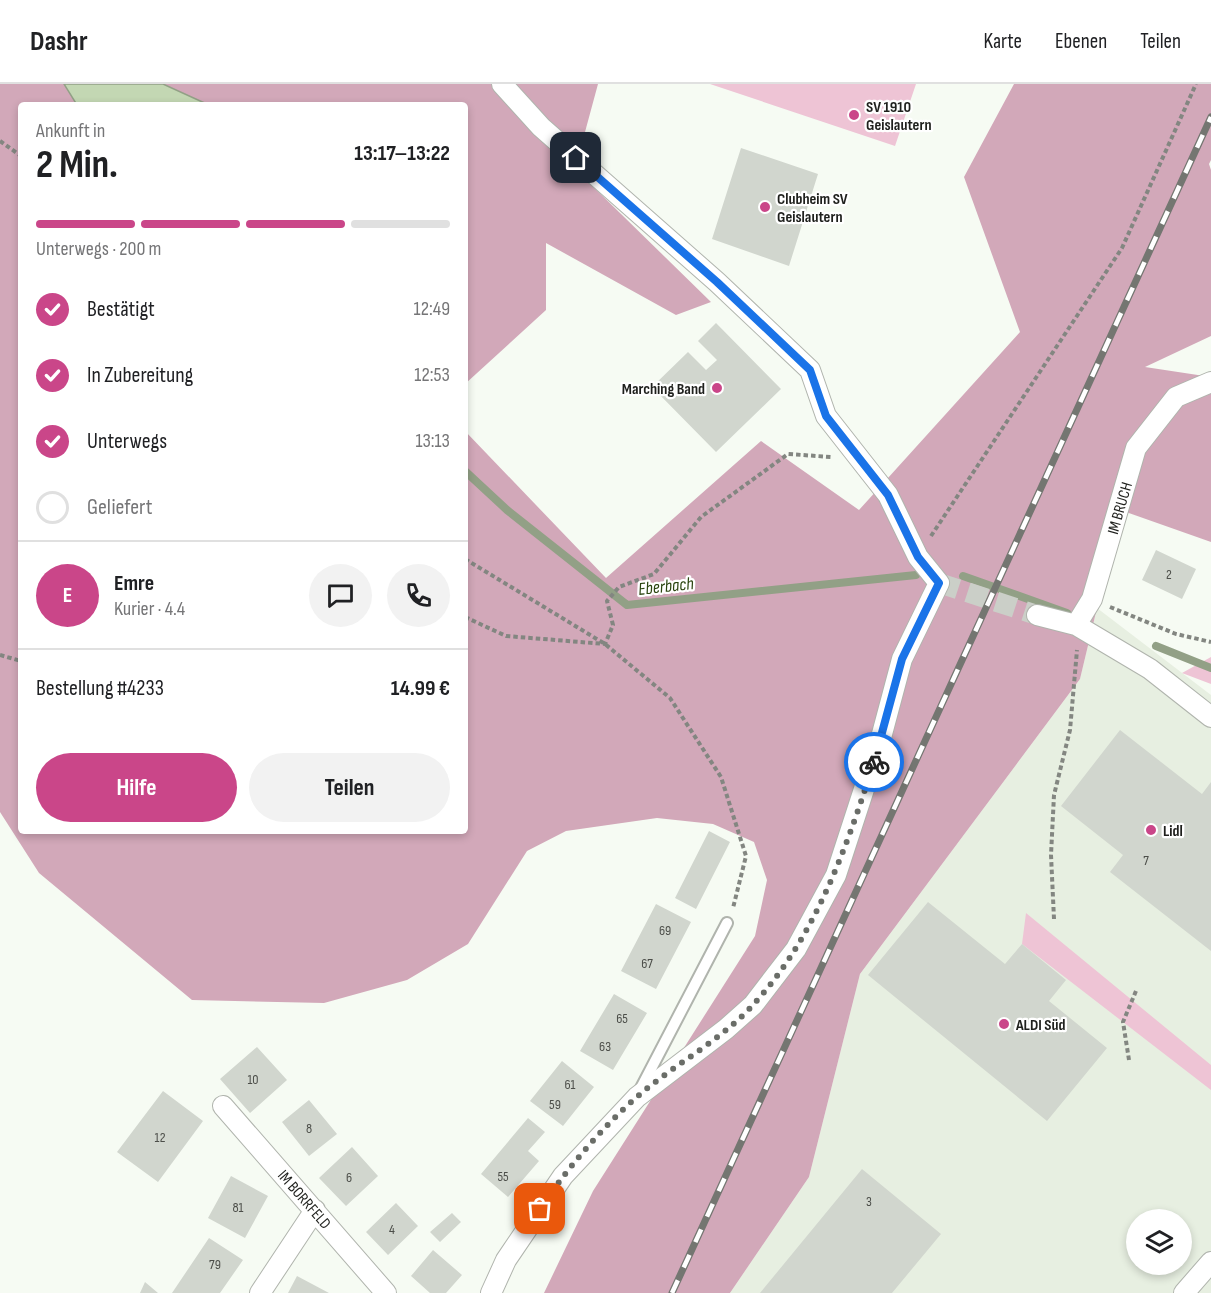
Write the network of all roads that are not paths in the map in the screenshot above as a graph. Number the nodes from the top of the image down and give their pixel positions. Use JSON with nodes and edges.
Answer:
{"nodes":[{"id":1,"x":502,"y":84,"type":"edge"},
{"id":2,"x":1211,"y":382,"type":"edge"},
{"id":3,"x":1037,"y":615,"type":"tunnel mouth"},
{"id":4,"x":1072,"y":624,"type":"junction"},
{"id":5,"x":1211,"y":717,"type":"edge"},
{"id":6,"x":727,"y":923,"type":"road end"},
{"id":7,"x":637,"y":1097,"type":"junction"},
{"id":8,"x":223,"y":1106,"type":"dead end"},
{"id":9,"x":315,"y":1210,"type":"junction"},
{"id":10,"x":1211,"y":1262,"type":"edge"},
{"id":11,"x":260,"y":1293,"type":"edge"},
{"id":12,"x":387,"y":1293,"type":"edge"},
{"id":13,"x":491,"y":1293,"type":"edge"},
{"id":14,"x":1184,"y":1293,"type":"edge"}],
"edges":[{"from":1,"to":7,"type":"street"},
{"from":2,"to":4,"type":"street","name":"IM BRUCH"},
{"from":3,"to":4,"type":"street"},
{"from":4,"to":5,"type":"street"},
{"from":6,"to":7,"type":"lane"},
{"from":7,"to":13,"type":"street"},
{"from":8,"to":9,"type":"street","name":"IM BORRFELD"},
{"from":9,"to":11,"type":"street"},
{"from":9,"to":12,"type":"street","name":"IM BORRFELD"},
{"from":10,"to":14,"type":"street"}]}
